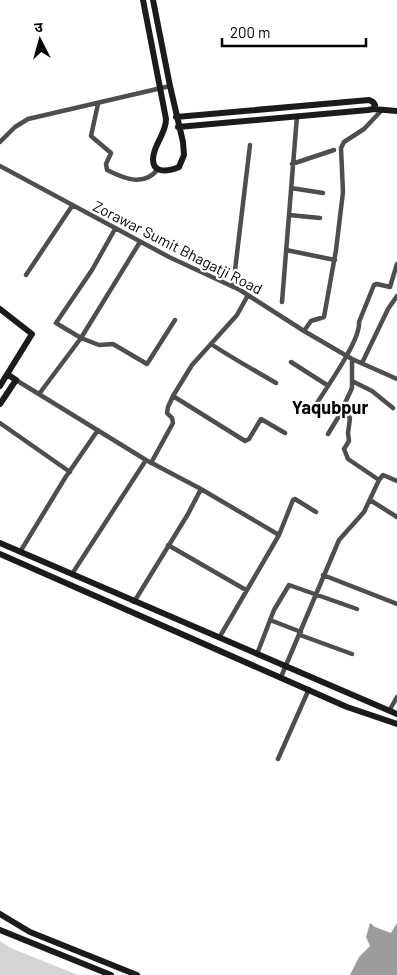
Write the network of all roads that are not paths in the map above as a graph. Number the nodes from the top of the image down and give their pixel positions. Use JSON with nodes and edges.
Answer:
{"nodes":[{"id":1,"x":142,"y":0,"type":"edge"},
{"id":2,"x":153,"y":0,"type":"edge"},
{"id":3,"x":170,"y":86,"type":"junction"},
{"id":4,"x":160,"y":88,"type":"junction"},
{"id":5,"x":98,"y":104,"type":"junction"},
{"id":6,"x":373,"y":109,"type":"junction"},
{"id":7,"x":381,"y":111,"type":"junction"},
{"id":8,"x":397,"y":111,"type":"edge"},
{"id":9,"x":297,"y":116,"type":"junction"},
{"id":10,"x":176,"y":117,"type":"junction"},
{"id":11,"x":178,"y":127,"type":"junction"},
{"id":12,"x":0,"y":142,"type":"edge"},
{"id":13,"x":250,"y":145,"type":"dead end"},
{"id":14,"x":334,"y":150,"type":"dead end"},
{"id":15,"x":292,"y":164,"type":"junction"},
{"id":16,"x":0,"y":166,"type":"edge"},
{"id":17,"x":158,"y":169,"type":"junction"},
{"id":18,"x":291,"y":188,"type":"junction"},
{"id":19,"x":323,"y":193,"type":"dead end"},
{"id":20,"x":72,"y":206,"type":"junction"},
{"id":21,"x":288,"y":215,"type":"junction"},
{"id":22,"x":320,"y":218,"type":"dead end"},
{"id":23,"x":115,"y":229,"type":"junction"},
{"id":24,"x":140,"y":242,"type":"junction"},
{"id":25,"x":286,"y":250,"type":"junction"},
{"id":26,"x":335,"y":260,"type":"junction"},
{"id":27,"x":397,"y":264,"type":"edge"},
{"id":28,"x":26,"y":275,"type":"dead end"},
{"id":29,"x":233,"y":287,"type":"junction"},
{"id":30,"x":248,"y":295,"type":"junction"},
{"id":31,"x":397,"y":296,"type":"edge"},
{"id":32,"x":282,"y":302,"type":"dead end"},
{"id":33,"x":0,"y":309,"type":"edge"},
{"id":34,"x":175,"y":320,"type":"dead end"},
{"id":35,"x":304,"y":331,"type":"junction"},
{"id":36,"x":82,"y":338,"type":"junction"},
{"id":37,"x":211,"y":344,"type":"junction"},
{"id":38,"x":347,"y":356,"type":"junction"},
{"id":39,"x":352,"y":359,"type":"junction"},
{"id":40,"x":291,"y":362,"type":"dead end"},
{"id":41,"x":362,"y":363,"type":"junction"},
{"id":42,"x":6,"y":376,"type":"junction"},
{"id":43,"x":16,"y":380,"type":"junction"},
{"id":44,"x":397,"y":380,"type":"edge"},
{"id":45,"x":352,"y":381,"type":"junction"},
{"id":46,"x":276,"y":383,"type":"dead end"},
{"id":47,"x":327,"y":385,"type":"junction"},
{"id":48,"x":0,"y":386,"type":"edge"},
{"id":49,"x":39,"y":394,"type":"junction"},
{"id":50,"x":173,"y":396,"type":"junction"},
{"id":51,"x":0,"y":404,"type":"edge"},
{"id":52,"x":393,"y":408,"type":"dead end"},
{"id":53,"x":343,"y":409,"type":"junction"},
{"id":54,"x":312,"y":411,"type":"dead end"},
{"id":55,"x":0,"y":423,"type":"edge"},
{"id":56,"x":98,"y":430,"type":"junction"},
{"id":57,"x":285,"y":433,"type":"dead end"},
{"id":58,"x":328,"y":434,"type":"dead end"},
{"id":59,"x":146,"y":460,"type":"junction"},
{"id":60,"x":151,"y":463,"type":"junction"},
{"id":61,"x":70,"y":472,"type":"junction"},
{"id":62,"x":379,"y":480,"type":"junction"},
{"id":63,"x":397,"y":482,"type":"edge"},
{"id":64,"x":201,"y":489,"type":"junction"},
{"id":65,"x":370,"y":500,"type":"junction"},
{"id":66,"x":316,"y":512,"type":"dead end"},
{"id":67,"x":397,"y":517,"type":"edge"},
{"id":68,"x":279,"y":535,"type":"junction"},
{"id":69,"x":0,"y":543,"type":"edge"},
{"id":70,"x":168,"y":545,"type":"junction"},
{"id":71,"x":20,"y":552,"type":"junction"},
{"id":72,"x":0,"y":554,"type":"edge"},
{"id":73,"x":72,"y":574,"type":"junction"},
{"id":74,"x":323,"y":575,"type":"junction"},
{"id":75,"x":246,"y":590,"type":"junction"},
{"id":76,"x":316,"y":594,"type":"junction"},
{"id":77,"x":134,"y":602,"type":"junction"},
{"id":78,"x":397,"y":604,"type":"edge"},
{"id":79,"x":357,"y":609,"type":"dead end"},
{"id":80,"x":270,"y":620,"type":"junction"},
{"id":81,"x":300,"y":634,"type":"junction"},
{"id":82,"x":219,"y":638,"type":"junction"},
{"id":83,"x":257,"y":654,"type":"junction"},
{"id":84,"x":352,"y":654,"type":"dead end"},
{"id":85,"x":286,"y":667,"type":"junction"},
{"id":86,"x":282,"y":677,"type":"junction"},
{"id":87,"x":309,"y":689,"type":"junction"},
{"id":88,"x":397,"y":696,"type":"edge"},
{"id":89,"x":389,"y":711,"type":"junction"},
{"id":90,"x":397,"y":714,"type":"edge"},
{"id":91,"x":397,"y":724,"type":"edge"},
{"id":92,"x":278,"y":759,"type":"dead end"},
{"id":93,"x":0,"y":914,"type":"edge"},
{"id":94,"x":0,"y":930,"type":"edge"},
{"id":95,"x":111,"y":975,"type":"edge"},
{"id":96,"x":137,"y":975,"type":"edge"}],
"edges":[{"from":1,"to":4,"type":"street"},
{"from":2,"to":3,"type":"street"},
{"from":3,"to":4,"type":"street"},
{"from":3,"to":10,"type":"street"},
{"from":4,"to":5,"type":"street"},
{"from":4,"to":17,"type":"street"},
{"from":5,"to":12,"type":"street"},
{"from":5,"to":17,"type":"street"},
{"from":6,"to":7,"type":"street"},
{"from":6,"to":9,"type":"street"},
{"from":6,"to":10,"type":"street"},
{"from":7,"to":8,"type":"street"},
{"from":7,"to":26,"type":"street"},
{"from":9,"to":11,"type":"street"},
{"from":9,"to":15,"type":"street"},
{"from":10,"to":11,"type":"street"},
{"from":11,"to":17,"type":"street"},
{"from":13,"to":29,"type":"street"},
{"from":14,"to":15,"type":"street"},
{"from":15,"to":18,"type":"street"},
{"from":16,"to":20,"type":"street","name":"Zorawar Sumit Bhagatji Road"},
{"from":18,"to":19,"type":"street"},
{"from":18,"to":21,"type":"street"},
{"from":20,"to":23,"type":"street","name":"Zorawar Sumit Bhagatji Road"},
{"from":20,"to":28,"type":"street"},
{"from":21,"to":22,"type":"street"},
{"from":21,"to":25,"type":"street"},
{"from":23,"to":24,"type":"street","name":"Zorawar Sumit Bhagatji Road"},
{"from":23,"to":36,"type":"street"},
{"from":24,"to":29,"type":"street","name":"Zorawar Sumit Bhagatji Road"},
{"from":24,"to":36,"type":"street"},
{"from":25,"to":26,"type":"street"},
{"from":25,"to":32,"type":"street"},
{"from":26,"to":35,"type":"street"},
{"from":27,"to":38,"type":"street"},
{"from":29,"to":30,"type":"street","name":"Zorawar Sumit Bhagatji Road"},
{"from":30,"to":35,"type":"street","name":"Zorawar Sumit Bhagatji Road"},
{"from":30,"to":37,"type":"street"},
{"from":31,"to":41,"type":"street"},
{"from":33,"to":42,"type":"street"},
{"from":34,"to":36,"type":"street"},
{"from":35,"to":38,"type":"street","name":"Zorawar Sumit Bhagatji Road"},
{"from":36,"to":49,"type":"street"},
{"from":37,"to":46,"type":"street"},
{"from":37,"to":50,"type":"street"},
{"from":38,"to":39,"type":"street","name":"Zorawar Sumit Bhagatji Road"},
{"from":38,"to":47,"type":"street"},
{"from":39,"to":41,"type":"street","name":"Zorawar Sumit Bhagatji Road"},
{"from":39,"to":45,"type":"street"},
{"from":40,"to":47,"type":"street"},
{"from":41,"to":44,"type":"street","name":"Zorawar Sumit Bhagatji Road"},
{"from":42,"to":43,"type":"street"},
{"from":42,"to":48,"type":"street"},
{"from":43,"to":49,"type":"street"},
{"from":43,"to":51,"type":"street"},
{"from":45,"to":52,"type":"street"},
{"from":45,"to":53,"type":"street"},
{"from":47,"to":54,"type":"street"},
{"from":49,"to":56,"type":"street"},
{"from":50,"to":57,"type":"street"},
{"from":50,"to":60,"type":"street"},
{"from":53,"to":58,"type":"street"},
{"from":53,"to":62,"type":"street"},
{"from":55,"to":61,"type":"street"},
{"from":56,"to":59,"type":"street"},
{"from":56,"to":61,"type":"street"},
{"from":59,"to":60,"type":"street"},
{"from":59,"to":73,"type":"street"},
{"from":60,"to":64,"type":"street"},
{"from":61,"to":71,"type":"street"},
{"from":62,"to":63,"type":"street"},
{"from":62,"to":65,"type":"street"},
{"from":64,"to":68,"type":"street"},
{"from":64,"to":70,"type":"street"},
{"from":65,"to":67,"type":"street"},
{"from":65,"to":74,"type":"street"},
{"from":66,"to":68,"type":"street"},
{"from":68,"to":75,"type":"street"},
{"from":69,"to":71,"type":"street"},
{"from":70,"to":75,"type":"street"},
{"from":70,"to":77,"type":"street"},
{"from":71,"to":73,"type":"street"},
{"from":72,"to":86,"type":"street"},
{"from":73,"to":77,"type":"street"},
{"from":74,"to":76,"type":"street"},
{"from":74,"to":78,"type":"street"},
{"from":75,"to":82,"type":"street"},
{"from":76,"to":79,"type":"street"},
{"from":76,"to":80,"type":"street"},
{"from":76,"to":81,"type":"street"},
{"from":77,"to":82,"type":"street"},
{"from":80,"to":81,"type":"street"},
{"from":80,"to":83,"type":"street"},
{"from":81,"to":84,"type":"street"},
{"from":81,"to":85,"type":"street"},
{"from":82,"to":83,"type":"street"},
{"from":83,"to":85,"type":"street"},
{"from":85,"to":86,"type":"street"},
{"from":85,"to":89,"type":"street"},
{"from":86,"to":87,"type":"street"},
{"from":87,"to":91,"type":"street"},
{"from":87,"to":92,"type":"street"},
{"from":88,"to":89,"type":"street"},
{"from":89,"to":90,"type":"street"},
{"from":93,"to":96,"type":"street"},
{"from":94,"to":95,"type":"street"}]}
